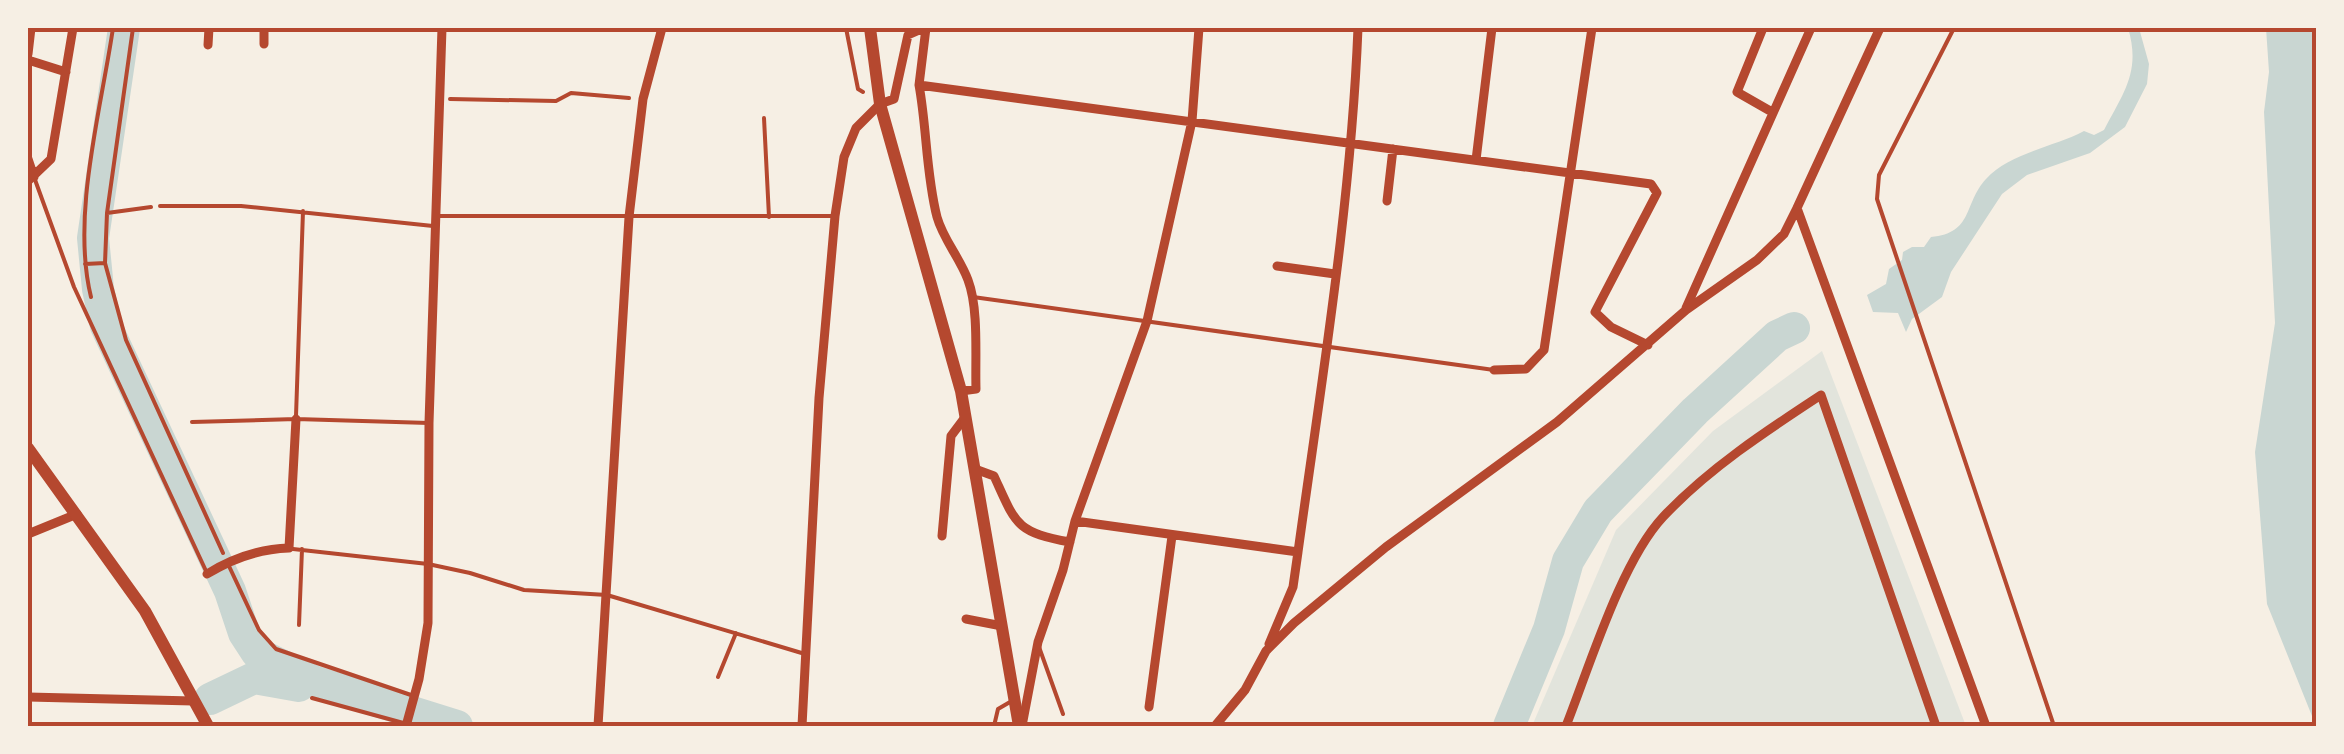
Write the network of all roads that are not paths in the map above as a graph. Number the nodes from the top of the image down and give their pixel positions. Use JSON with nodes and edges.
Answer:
{"nodes":[{"id":1,"x":31,"y":28,"type":"edge"},
{"id":2,"x":72,"y":28,"type":"edge"},
{"id":3,"x":209,"y":28,"type":"edge"},
{"id":4,"x":264,"y":28,"type":"edge"},
{"id":5,"x":442,"y":28,"type":"edge"},
{"id":6,"x":662,"y":28,"type":"edge"},
{"id":7,"x":870,"y":28,"type":"edge"},
{"id":8,"x":925,"y":28,"type":"edge"},
{"id":9,"x":1199,"y":28,"type":"edge"},
{"id":10,"x":1358,"y":28,"type":"edge"},
{"id":11,"x":1492,"y":28,"type":"edge"},
{"id":12,"x":1592,"y":28,"type":"edge"},
{"id":13,"x":1763,"y":28,"type":"edge"},
{"id":14,"x":1811,"y":28,"type":"edge"},
{"id":15,"x":1880,"y":28,"type":"edge"},
{"id":16,"x":264,"y":44,"type":"dead end"},
{"id":17,"x":208,"y":45,"type":"dead end"},
{"id":18,"x":28,"y":57,"type":"edge"},
{"id":19,"x":66,"y":72,"type":"junction"},
{"id":20,"x":919,"y":85,"type":"junction"},
{"id":21,"x":880,"y":104,"type":"junction"},
{"id":22,"x":1772,"y":112,"type":"junction"},
{"id":23,"x":764,"y":118,"type":"dead end"},
{"id":24,"x":1192,"y":121,"type":"junction"},
{"id":25,"x":1350,"y":142,"type":"junction"},
{"id":26,"x":1394,"y":149,"type":"junction"},
{"id":27,"x":28,"y":159,"type":"edge"},
{"id":28,"x":1476,"y":160,"type":"junction"},
{"id":29,"x":1570,"y":173,"type":"junction"},
{"id":30,"x":30,"y":179,"type":"edge"},
{"id":31,"x":1387,"y":201,"type":"dead end"},
{"id":32,"x":160,"y":206,"type":"road end"},
{"id":33,"x":1796,"y":208,"type":"junction"},
{"id":34,"x":302,"y":211,"type":"junction"},
{"id":35,"x":769,"y":216,"type":"junction"},
{"id":36,"x":834,"y":216,"type":"junction"},
{"id":37,"x":629,"y":217,"type":"junction"},
{"id":38,"x":438,"y":221,"type":"junction"},
{"id":39,"x":1277,"y":266,"type":"dead end"},
{"id":40,"x":1335,"y":274,"type":"junction"},
{"id":41,"x":972,"y":297,"type":"junction"},
{"id":42,"x":1686,"y":310,"type":"junction"},
{"id":43,"x":1147,"y":320,"type":"junction"},
{"id":44,"x":1648,"y":344,"type":"junction"},
{"id":45,"x":1327,"y":345,"type":"junction"},
{"id":46,"x":1494,"y":370,"type":"joint"},
{"id":47,"x":962,"y":391,"type":"junction"},
{"id":48,"x":966,"y":416,"type":"junction"},
{"id":49,"x":296,"y":419,"type":"junction"},
{"id":50,"x":192,"y":422,"type":"dead end"},
{"id":51,"x":429,"y":423,"type":"junction"},
{"id":52,"x":28,"y":448,"type":"edge"},
{"id":53,"x":975,"y":470,"type":"junction"},
{"id":54,"x":76,"y":514,"type":"junction"},
{"id":55,"x":1075,"y":521,"type":"junction"},
{"id":56,"x":28,"y":534,"type":"edge"},
{"id":57,"x":942,"y":536,"type":"dead end"},
{"id":58,"x":1172,"y":536,"type":"junction"},
{"id":59,"x":1070,"y":542,"type":"junction"},
{"id":60,"x":289,"y":548,"type":"junction"},
{"id":61,"x":302,"y":550,"type":"junction"},
{"id":62,"x":1298,"y":552,"type":"junction"},
{"id":63,"x":227,"y":562,"type":"junction"},
{"id":64,"x":428,"y":564,"type":"junction"},
{"id":65,"x":210,"y":572,"type":"joint"},
{"id":66,"x":607,"y":595,"type":"junction"},
{"id":67,"x":966,"y":619,"type":"dead end"},
{"id":68,"x":298,"y":624,"type":"dead end"},
{"id":69,"x":1002,"y":626,"type":"junction"},
{"id":70,"x":736,"y":633,"type":"junction"},
{"id":71,"x":1038,"y":642,"type":"junction"},
{"id":72,"x":1266,"y":651,"type":"junction"},
{"id":73,"x":805,"y":654,"type":"junction"},
{"id":74,"x":718,"y":678,"type":"dead end"},
{"id":75,"x":28,"y":697,"type":"edge"},
{"id":76,"x":415,"y":697,"type":"junction"},
{"id":77,"x":312,"y":698,"type":"dead end"},
{"id":78,"x":1014,"y":700,"type":"junction"},
{"id":79,"x":193,"y":701,"type":"junction"},
{"id":80,"x":1149,"y":707,"type":"dead end"},
{"id":81,"x":1063,"y":714,"type":"dead end"},
{"id":82,"x":407,"y":724,"type":"edge"},
{"id":83,"x":208,"y":726,"type":"edge"},
{"id":84,"x":598,"y":726,"type":"edge"},
{"id":85,"x":802,"y":726,"type":"edge"},
{"id":86,"x":994,"y":726,"type":"edge"},
{"id":87,"x":1021,"y":726,"type":"edge"},
{"id":88,"x":1215,"y":726,"type":"edge"},
{"id":89,"x":1566,"y":726,"type":"edge"},
{"id":90,"x":1936,"y":726,"type":"edge"},
{"id":91,"x":1986,"y":726,"type":"edge"}],
"edges":[{"from":1,"to":18,"type":"street"},
{"from":2,"to":19,"type":"street"},
{"from":3,"to":17,"type":"street"},
{"from":4,"to":16,"type":"street"},
{"from":5,"to":38,"type":"street"},
{"from":6,"to":37,"type":"street"},
{"from":7,"to":21,"type":"main road"},
{"from":8,"to":20,"type":"street"},
{"from":8,"to":21,"type":"street"},
{"from":9,"to":24,"type":"street"},
{"from":10,"to":25,"type":"street"},
{"from":11,"to":28,"type":"street"},
{"from":12,"to":29,"type":"street"},
{"from":13,"to":22,"type":"street"},
{"from":14,"to":22,"type":"street"},
{"from":15,"to":33,"type":"street"},
{"from":18,"to":19,"type":"street"},
{"from":19,"to":30,"type":"street"},
{"from":20,"to":24,"type":"street"},
{"from":20,"to":41,"type":"street"},
{"from":21,"to":36,"type":"street"},
{"from":21,"to":47,"type":"main road"},
{"from":22,"to":42,"type":"street"},
{"from":23,"to":35,"type":"lane"},
{"from":24,"to":25,"type":"street"},
{"from":24,"to":43,"type":"street"},
{"from":25,"to":26,"type":"street"},
{"from":25,"to":40,"type":"street"},
{"from":26,"to":28,"type":"street"},
{"from":26,"to":31,"type":"street"},
{"from":27,"to":30,"type":"street"},
{"from":28,"to":29,"type":"street"},
{"from":29,"to":44,"type":"street"},
{"from":29,"to":46,"type":"street"},
{"from":30,"to":65,"type":"lane"},
{"from":32,"to":34,"type":"lane"},
{"from":33,"to":42,"type":"street"},
{"from":33,"to":91,"type":"street"},
{"from":34,"to":38,"type":"lane"},
{"from":34,"to":49,"type":"lane"},
{"from":35,"to":36,"type":"lane"},
{"from":35,"to":37,"type":"lane"},
{"from":36,"to":73,"type":"street"},
{"from":37,"to":38,"type":"lane"},
{"from":37,"to":66,"type":"street"},
{"from":38,"to":51,"type":"street"},
{"from":39,"to":40,"type":"street"},
{"from":40,"to":45,"type":"street"},
{"from":41,"to":43,"type":"lane"},
{"from":41,"to":47,"type":"street"},
{"from":42,"to":44,"type":"street"},
{"from":43,"to":45,"type":"lane"},
{"from":43,"to":55,"type":"street"},
{"from":44,"to":72,"type":"street"},
{"from":45,"to":46,"type":"lane"},
{"from":45,"to":62,"type":"street"},
{"from":47,"to":48,"type":"main road"},
{"from":48,"to":53,"type":"main road"},
{"from":48,"to":57,"type":"street"},
{"from":49,"to":50,"type":"lane"},
{"from":49,"to":51,"type":"lane"},
{"from":49,"to":60,"type":"street"},
{"from":51,"to":64,"type":"street"},
{"from":52,"to":54,"type":"main road"},
{"from":53,"to":59,"type":"street"},
{"from":53,"to":69,"type":"main road"},
{"from":54,"to":56,"type":"street"},
{"from":54,"to":79,"type":"main road"},
{"from":55,"to":58,"type":"street"},
{"from":55,"to":59,"type":"street"},
{"from":58,"to":62,"type":"street"},
{"from":58,"to":80,"type":"street"},
{"from":59,"to":71,"type":"street"},
{"from":60,"to":61,"type":"lane"},
{"from":60,"to":63,"type":"street"},
{"from":61,"to":64,"type":"lane"},
{"from":61,"to":68,"type":"lane"},
{"from":62,"to":72,"type":"street"},
{"from":63,"to":65,"type":"street"},
{"from":63,"to":76,"type":"lane"},
{"from":64,"to":66,"type":"lane"},
{"from":64,"to":76,"type":"street"},
{"from":66,"to":70,"type":"lane"},
{"from":66,"to":84,"type":"street"},
{"from":67,"to":69,"type":"street"},
{"from":69,"to":78,"type":"main road"},
{"from":70,"to":73,"type":"lane"},
{"from":70,"to":74,"type":"lane"},
{"from":71,"to":81,"type":"lane"},
{"from":71,"to":87,"type":"street"},
{"from":72,"to":88,"type":"street"},
{"from":73,"to":85,"type":"street"},
{"from":75,"to":79,"type":"street"},
{"from":76,"to":82,"type":"street"},
{"from":77,"to":82,"type":"lane"},
{"from":78,"to":86,"type":"lane"},
{"from":78,"to":87,"type":"main road"},
{"from":79,"to":83,"type":"main road"},
{"from":89,"to":90,"type":"street"}]}
